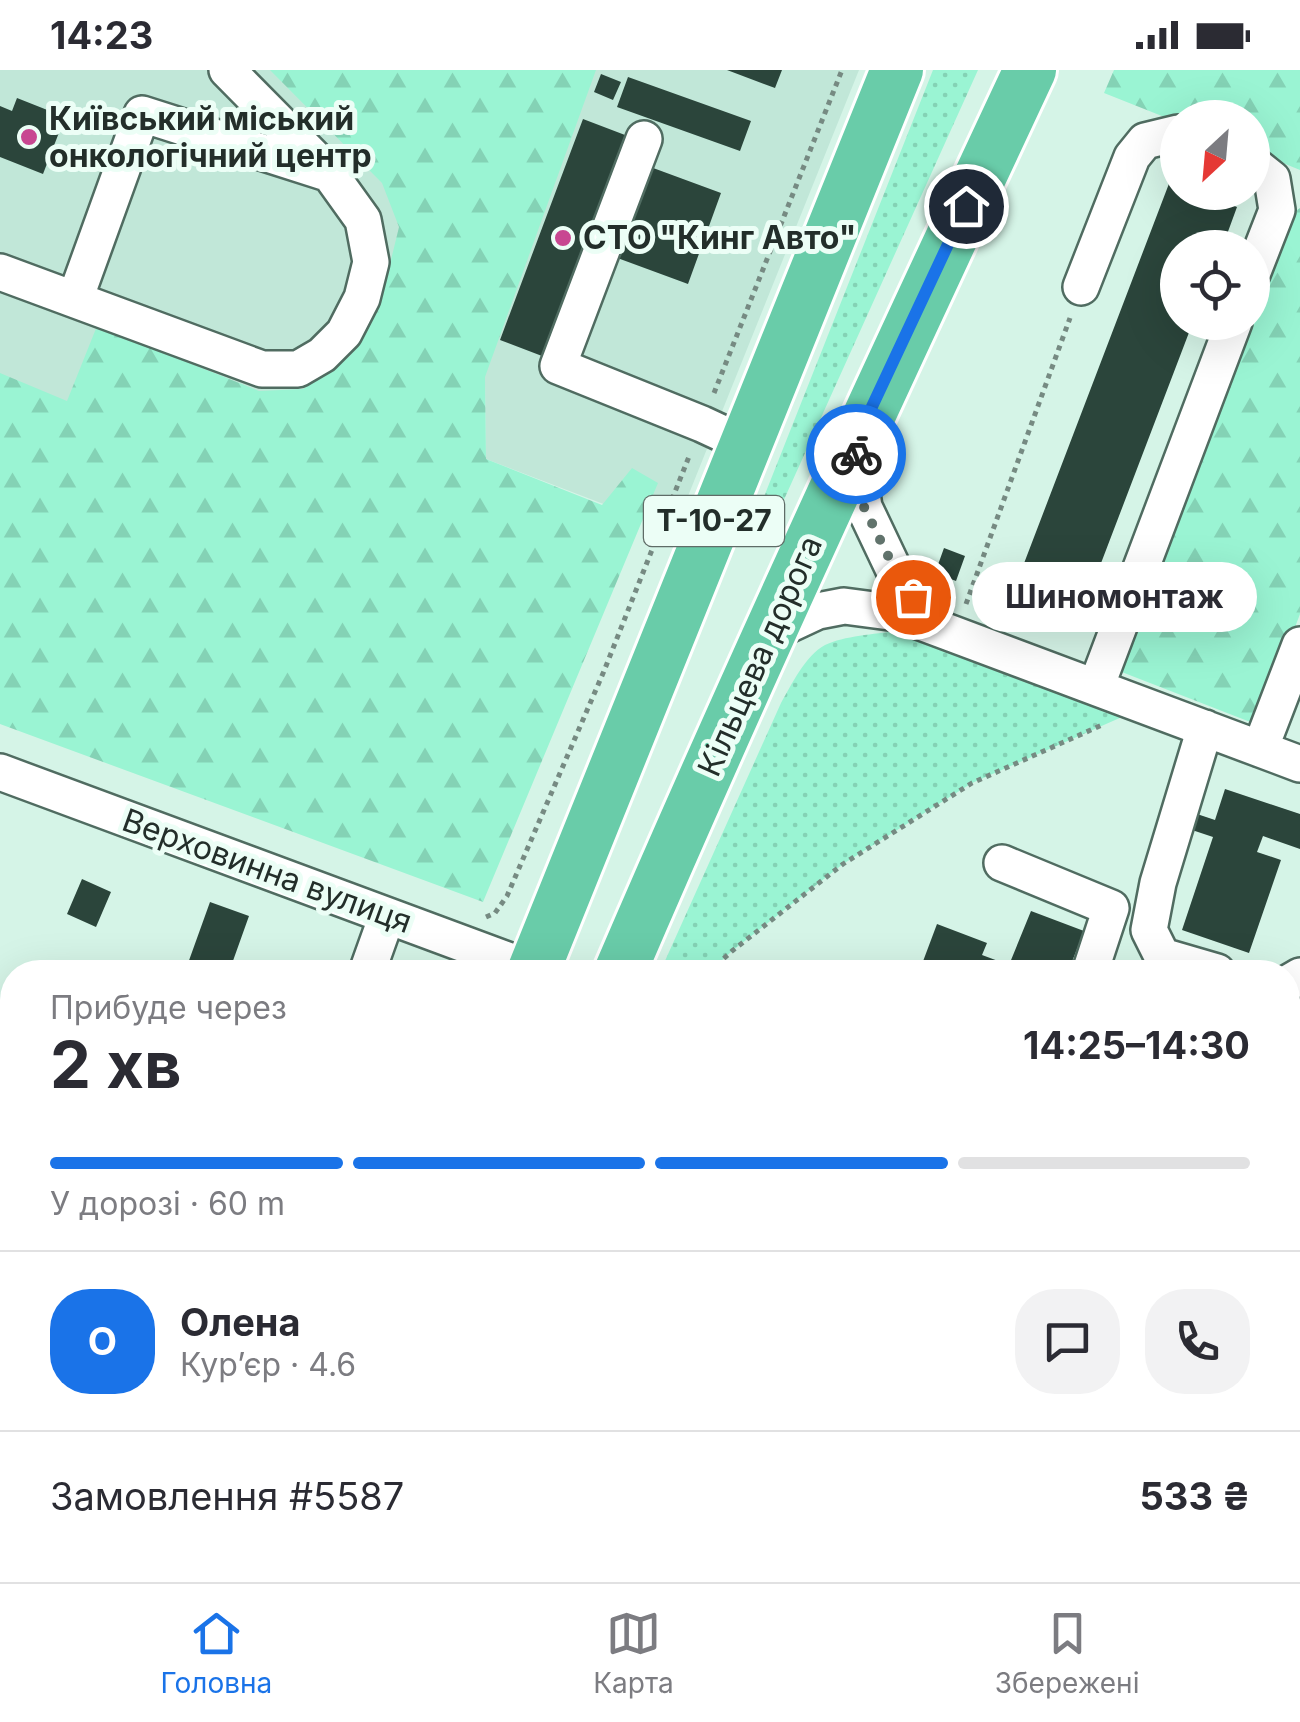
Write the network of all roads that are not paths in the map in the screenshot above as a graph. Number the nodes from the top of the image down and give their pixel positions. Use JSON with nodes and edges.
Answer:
{"nodes":[{"id":1,"x":228,"y":70,"type":"edge"},
{"id":2,"x":897,"y":70,"type":"edge"},
{"id":3,"x":1030,"y":70,"type":"edge"},
{"id":4,"x":1160,"y":137,"type":"edge"},
{"id":5,"x":644,"y":139,"type":"dead end"},
{"id":6,"x":330,"y":174,"type":"junction"},
{"id":7,"x":1270,"y":178,"type":"edge"},
{"id":8,"x":1288,"y":198,"type":"edge"},
{"id":9,"x":1270,"y":236,"type":"edge"},
{"id":10,"x":0,"y":272,"type":"edge"},
{"id":11,"x":1081,"y":287,"type":"road end"},
{"id":12,"x":75,"y":299,"type":"junction"},
{"id":13,"x":1227,"y":340,"type":"edge"},
{"id":14,"x":724,"y":434,"type":"junction"},
{"id":15,"x":854,"y":445,"type":"junction"},
{"id":16,"x":944,"y":630,"type":"junction"},
{"id":17,"x":772,"y":634,"type":"junction"},
{"id":18,"x":1300,"y":645,"type":"edge"},
{"id":19,"x":1096,"y":686,"type":"junction"},
{"id":20,"x":1205,"y":728,"type":"junction"},
{"id":21,"x":1260,"y":749,"type":"junction"},
{"id":22,"x":1300,"y":764,"type":"edge"},
{"id":23,"x":0,"y":772,"type":"edge"},
{"id":24,"x":1002,"y":863,"type":"dead end"},
{"id":25,"x":387,"y":916,"type":"junction"},
{"id":26,"x":371,"y":960,"type":"edge"},
{"id":27,"x":506,"y":960,"type":"edge"},
{"id":28,"x":537,"y":960,"type":"edge"},
{"id":29,"x":625,"y":960,"type":"edge"},
{"id":30,"x":1094,"y":960,"type":"edge"},
{"id":31,"x":1176,"y":960,"type":"edge"}],
"edges":[{"from":1,"to":6,"type":"street"},
{"from":2,"to":14,"type":"highway","number":"Т-10-27"},
{"from":3,"to":15,"type":"highway","name":"Кільцева дорога","number":"Т-10-27"},
{"from":4,"to":11,"type":"street"},
{"from":5,"to":14,"type":"street"},
{"from":6,"to":12,"type":"street"},
{"from":6,"to":12,"type":"street"},
{"from":7,"to":8,"type":"street"},
{"from":8,"to":9,"type":"street"},
{"from":10,"to":12,"type":"street"},
{"from":13,"to":19,"type":"street"},
{"from":14,"to":28,"type":"highway","number":"Т-10-27"},
{"from":15,"to":16,"type":"street"},
{"from":15,"to":17,"type":"highway","name":"Кільцева дорога","number":"Т-10-27"},
{"from":16,"to":17,"type":"street"},
{"from":16,"to":19,"type":"street"},
{"from":17,"to":29,"type":"highway","name":"Кільцева дорога","number":"Т-10-27"},
{"from":18,"to":21,"type":"street"},
{"from":19,"to":20,"type":"street"},
{"from":20,"to":21,"type":"street"},
{"from":20,"to":31,"type":"street"},
{"from":21,"to":22,"type":"street"},
{"from":23,"to":25,"type":"street","name":"Верховинна вулиця"},
{"from":24,"to":30,"type":"street"},
{"from":25,"to":26,"type":"street"},
{"from":25,"to":27,"type":"street","name":"Верховинна вулиця"}]}
